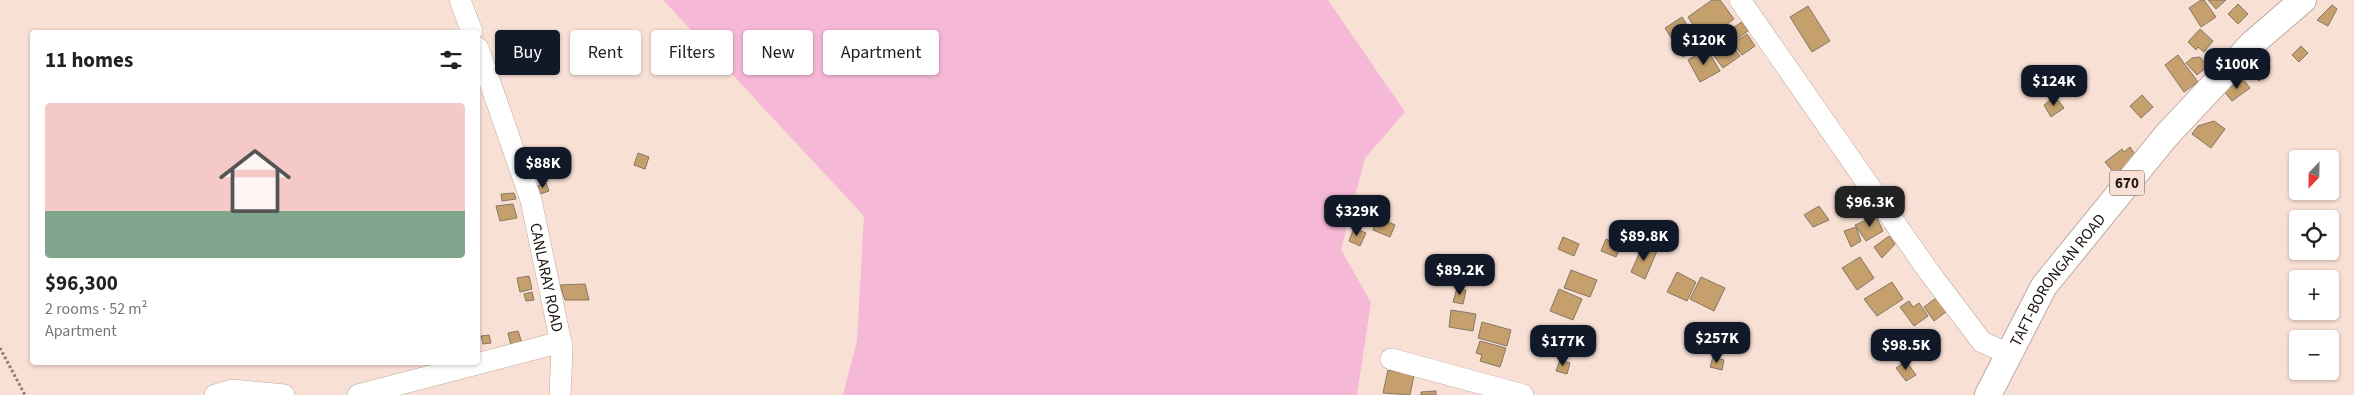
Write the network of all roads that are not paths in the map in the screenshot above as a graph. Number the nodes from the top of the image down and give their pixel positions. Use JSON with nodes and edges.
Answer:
{"nodes":[{"id":1,"x":460,"y":0,"type":"edge"},
{"id":2,"x":1740,"y":0,"type":"edge"},
{"id":3,"x":2303,"y":0,"type":"edge"},
{"id":4,"x":471,"y":30,"type":"edge"},
{"id":5,"x":480,"y":54,"type":"edge"},
{"id":6,"x":561,"y":342,"type":"junction"},
{"id":7,"x":2009,"y":354,"type":"junction"},
{"id":8,"x":1391,"y":359,"type":"dead end"},
{"id":9,"x":480,"y":363,"type":"edge"},
{"id":10,"x":473,"y":365,"type":"edge"},
{"id":11,"x":215,"y":395,"type":"edge"},
{"id":12,"x":284,"y":395,"type":"edge"},
{"id":13,"x":358,"y":395,"type":"edge"},
{"id":14,"x":560,"y":395,"type":"edge"},
{"id":15,"x":1523,"y":395,"type":"edge"},
{"id":16,"x":1988,"y":395,"type":"edge"}],
"edges":[{"from":1,"to":4,"type":"street"},
{"from":2,"to":7,"type":"street"},
{"from":3,"to":7,"type":"main road","name":"TAFT-BORONGAN ROAD","number":"670"},
{"from":5,"to":6,"type":"street","name":"CANLARAY ROAD"},
{"from":6,"to":9,"type":"street"},
{"from":6,"to":14,"type":"street","name":"CANLARAY ROAD"},
{"from":7,"to":16,"type":"main road","name":"TAFT-BORONGAN ROAD","number":"670"},
{"from":8,"to":15,"type":"street"},
{"from":10,"to":13,"type":"street"},
{"from":11,"to":12,"type":"street"}]}
